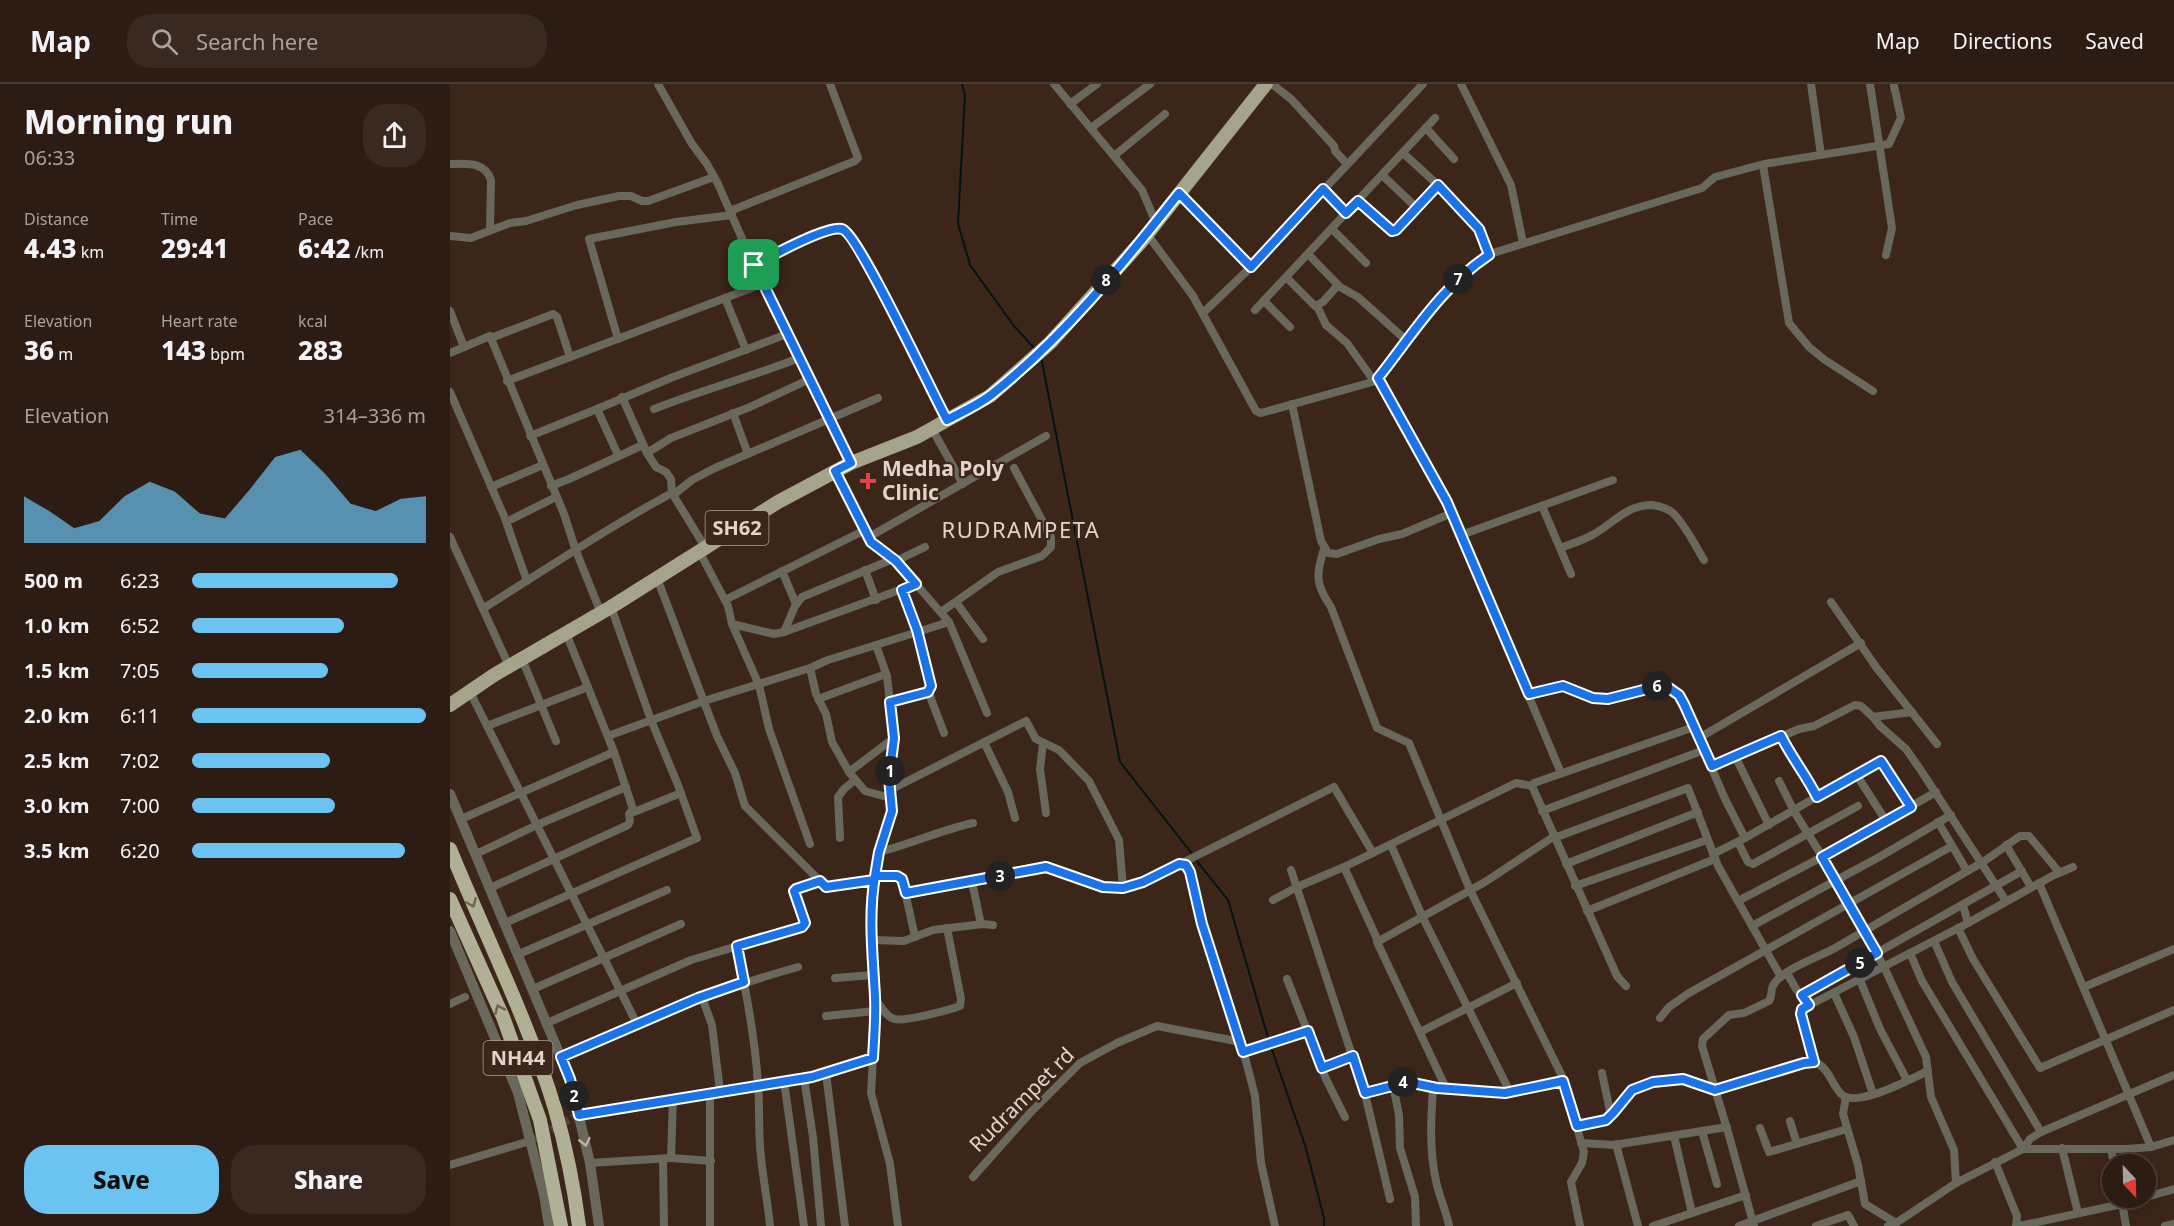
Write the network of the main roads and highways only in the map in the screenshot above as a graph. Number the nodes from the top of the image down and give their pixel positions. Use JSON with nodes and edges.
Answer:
{"nodes":[{"id":1,"x":1266,"y":84,"type":"edge"},
{"id":2,"x":450,"y":705,"type":"edge"},
{"id":3,"x":450,"y":849,"type":"edge"},
{"id":4,"x":450,"y":899,"type":"edge"},
{"id":5,"x":561,"y":1226,"type":"edge"},
{"id":6,"x":579,"y":1226,"type":"edge"}],
"edges":[{"from":1,"to":2,"type":"main road","number":"SH62"},
{"from":3,"to":6,"type":"highway","number":"NH44","one_way":true},
{"from":5,"to":4,"type":"highway","number":"NH44","one_way":true}]}
